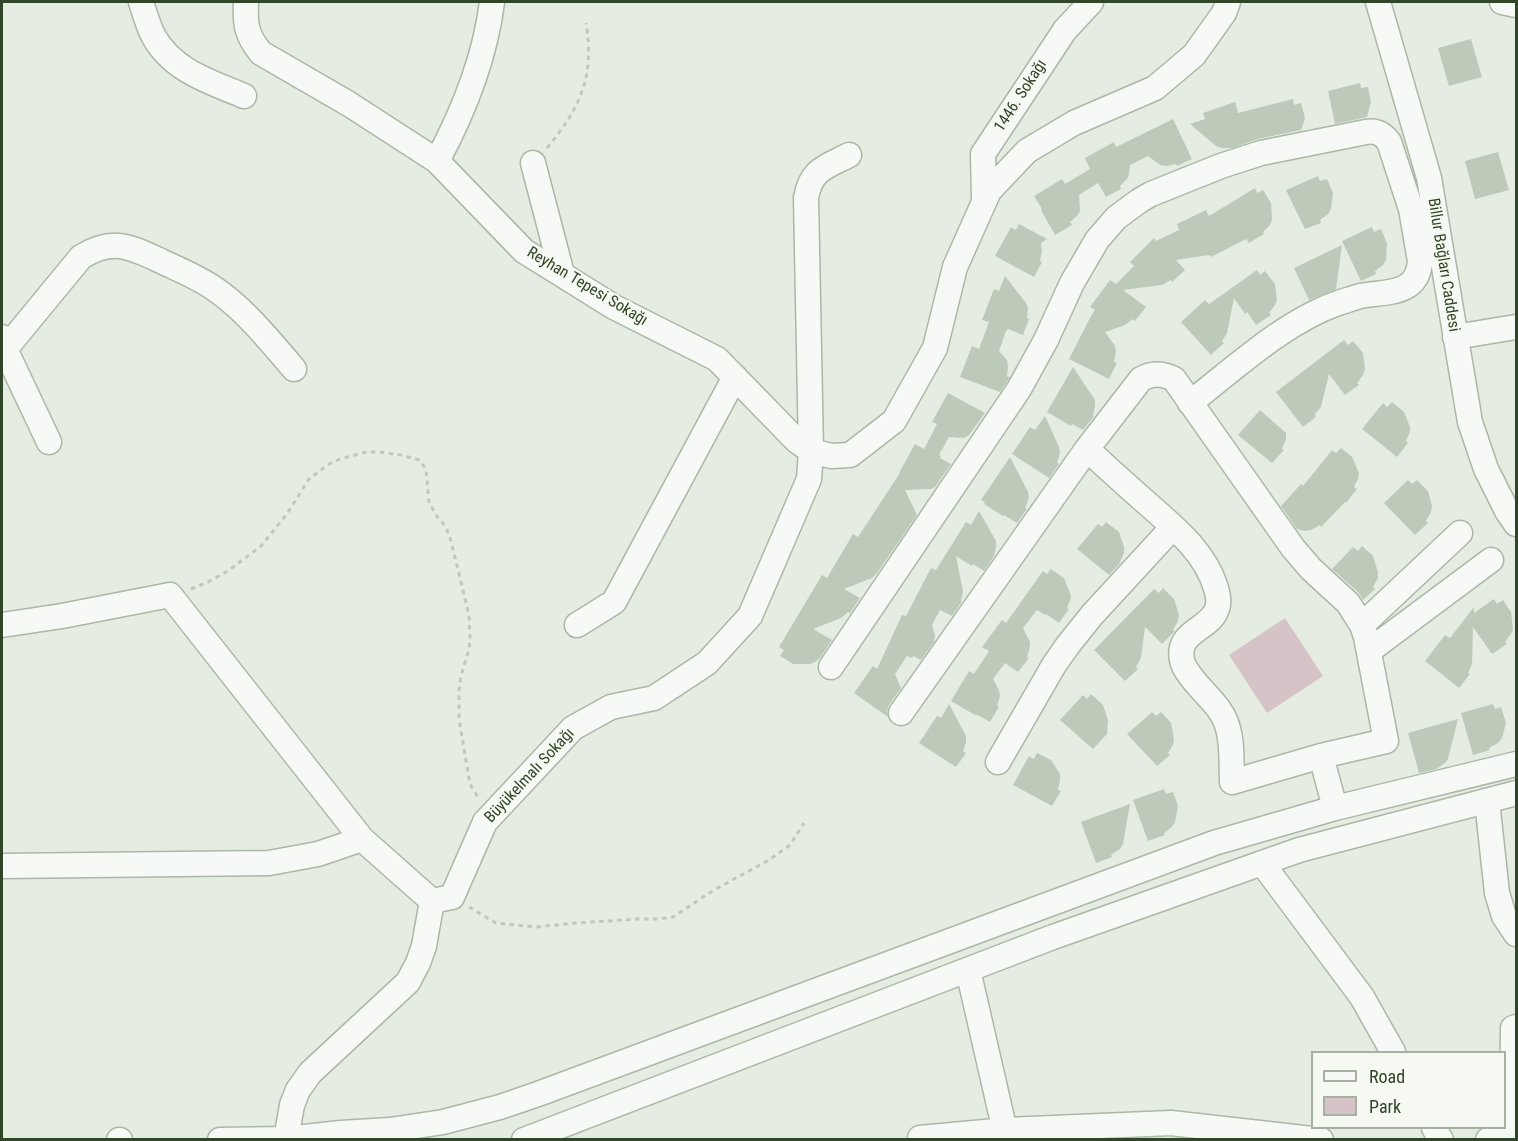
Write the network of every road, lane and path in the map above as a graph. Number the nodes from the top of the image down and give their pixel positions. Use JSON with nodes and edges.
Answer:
{"nodes":[{"id":1,"x":141,"y":2,"type":"edge"},
{"id":2,"x":246,"y":2,"type":"edge"},
{"id":3,"x":492,"y":2,"type":"edge"},
{"id":4,"x":1091,"y":2,"type":"edge"},
{"id":5,"x":1228,"y":2,"type":"edge"},
{"id":6,"x":1378,"y":2,"type":"edge"},
{"id":7,"x":1502,"y":2,"type":"edge"},
{"id":8,"x":1516,"y":4,"type":"edge"},
{"id":9,"x":586,"y":24,"type":"dead end"},
{"id":10,"x":244,"y":96,"type":"dead end"},
{"id":11,"x":849,"y":154,"type":"dead end"},
{"id":12,"x":437,"y":161,"type":"junction"},
{"id":13,"x":533,"y":163,"type":"joint"},
{"id":14,"x":984,"y":202,"type":"junction"},
{"id":15,"x":562,"y":274,"type":"junction"},
{"id":16,"x":1516,"y":327,"type":"edge"},
{"id":17,"x":1455,"y":337,"type":"junction"},
{"id":18,"x":3,"y":346,"type":"edge"},
{"id":19,"x":294,"y":369,"type":"dead end"},
{"id":20,"x":735,"y":377,"type":"junction"},
{"id":21,"x":1190,"y":403,"type":"junction"},
{"id":22,"x":49,"y":442,"type":"dead end"},
{"id":23,"x":1087,"y":449,"type":"junction"},
{"id":24,"x":812,"y":451,"type":"junction"},
{"id":25,"x":1516,"y":524,"type":"edge"},
{"id":26,"x":1173,"y":527,"type":"junction"},
{"id":27,"x":1460,"y":532,"type":"dead end"},
{"id":28,"x":1491,"y":560,"type":"dead end"},
{"id":29,"x":170,"y":595,"type":"junction"},
{"id":30,"x":576,"y":625,"type":"dead end"},
{"id":31,"x":1362,"y":625,"type":"junction"},
{"id":32,"x":2,"y":626,"type":"edge"},
{"id":33,"x":1369,"y":651,"type":"junction"},
{"id":34,"x":831,"y":667,"type":"dead end"},
{"id":35,"x":902,"y":713,"type":"dead end"},
{"id":36,"x":1321,"y":756,"type":"junction"},
{"id":37,"x":998,"y":762,"type":"dead end"},
{"id":38,"x":1516,"y":764,"type":"edge"},
{"id":39,"x":1516,"y":793,"type":"edge"},
{"id":40,"x":1487,"y":801,"type":"junction"},
{"id":41,"x":1335,"y":808,"type":"junction"},
{"id":42,"x":492,"y":814,"type":"junction"},
{"id":43,"x":804,"y":823,"type":"dead end"},
{"id":44,"x":362,"y":839,"type":"junction"},
{"id":45,"x":1262,"y":863,"type":"junction"},
{"id":46,"x":2,"y":866,"type":"edge"},
{"id":47,"x":442,"y":899,"type":"junction"},
{"id":48,"x":1516,"y":934,"type":"edge"},
{"id":49,"x":968,"y":970,"type":"junction"},
{"id":50,"x":1516,"y":1027,"type":"edge"},
{"id":51,"x":1392,"y":1051,"type":"edge"},
{"id":52,"x":1516,"y":1124,"type":"edge"},
{"id":53,"x":1516,"y":1134,"type":"edge"},
{"id":54,"x":1006,"y":1135,"type":"edge"},
{"id":55,"x":286,"y":1138,"type":"edge"},
{"id":56,"x":920,"y":1138,"type":"edge"},
{"id":57,"x":220,"y":1140,"type":"edge"},
{"id":58,"x":524,"y":1140,"type":"edge"},
{"id":59,"x":1321,"y":1140,"type":"edge"},
{"id":60,"x":1488,"y":1140,"type":"edge"}],
"edges":[{"from":1,"to":10,"type":"street"},
{"from":2,"to":12,"type":"street","name":"Reyhan Tepesi Sokağı"},
{"from":3,"to":12,"type":"street"},
{"from":4,"to":14,"type":"street","name":"1446. Sokağı"},
{"from":5,"to":14,"type":"street"},
{"from":6,"to":17,"type":"street","name":"Billur Bağları Caddesi"},
{"from":7,"to":8,"type":"street"},
{"from":9,"to":13,"type":"path"},
{"from":11,"to":24,"type":"street","name":"Büyükelmalı Sokağı"},
{"from":12,"to":15,"type":"street","name":"Reyhan Tepesi Sokağı"},
{"from":13,"to":15,"type":"street"},
{"from":14,"to":24,"type":"street"},
{"from":15,"to":20,"type":"street","name":"Reyhan Tepesi Sokağı"},
{"from":16,"to":17,"type":"street"},
{"from":17,"to":25,"type":"street","name":"Billur Bağları Caddesi"},
{"from":18,"to":19,"type":"street"},
{"from":18,"to":22,"type":"street"},
{"from":20,"to":24,"type":"street","name":"Reyhan Tepesi Sokağı"},
{"from":20,"to":30,"type":"street"},
{"from":21,"to":23,"type":"street"},
{"from":21,"to":31,"type":"street"},
{"from":21,"to":34,"type":"street"},
{"from":23,"to":26,"type":"street"},
{"from":23,"to":35,"type":"street"},
{"from":24,"to":42,"type":"street","name":"Büyükelmalı Sokağı"},
{"from":26,"to":36,"type":"street"},
{"from":26,"to":37,"type":"street"},
{"from":27,"to":31,"type":"street"},
{"from":28,"to":33,"type":"street"},
{"from":29,"to":32,"type":"street"},
{"from":29,"to":42,"type":"path"},
{"from":29,"to":44,"type":"street"},
{"from":31,"to":33,"type":"street"},
{"from":33,"to":36,"type":"street"},
{"from":36,"to":41,"type":"street"},
{"from":38,"to":41,"type":"street"},
{"from":39,"to":40,"type":"street"},
{"from":40,"to":45,"type":"street"},
{"from":40,"to":48,"type":"street"},
{"from":41,"to":55,"type":"street"},
{"from":42,"to":47,"type":"street","name":"Büyükelmalı Sokağı"},
{"from":43,"to":47,"type":"path"},
{"from":44,"to":46,"type":"street"},
{"from":44,"to":47,"type":"street"},
{"from":45,"to":49,"type":"street"},
{"from":45,"to":51,"type":"street"},
{"from":47,"to":55,"type":"street","name":"Büyükelmalı Sokağı"},
{"from":49,"to":54,"type":"street"},
{"from":49,"to":58,"type":"street"},
{"from":50,"to":52,"type":"street"},
{"from":53,"to":60,"type":"street"},
{"from":54,"to":56,"type":"street"},
{"from":54,"to":59,"type":"street"},
{"from":55,"to":57,"type":"street"}]}
